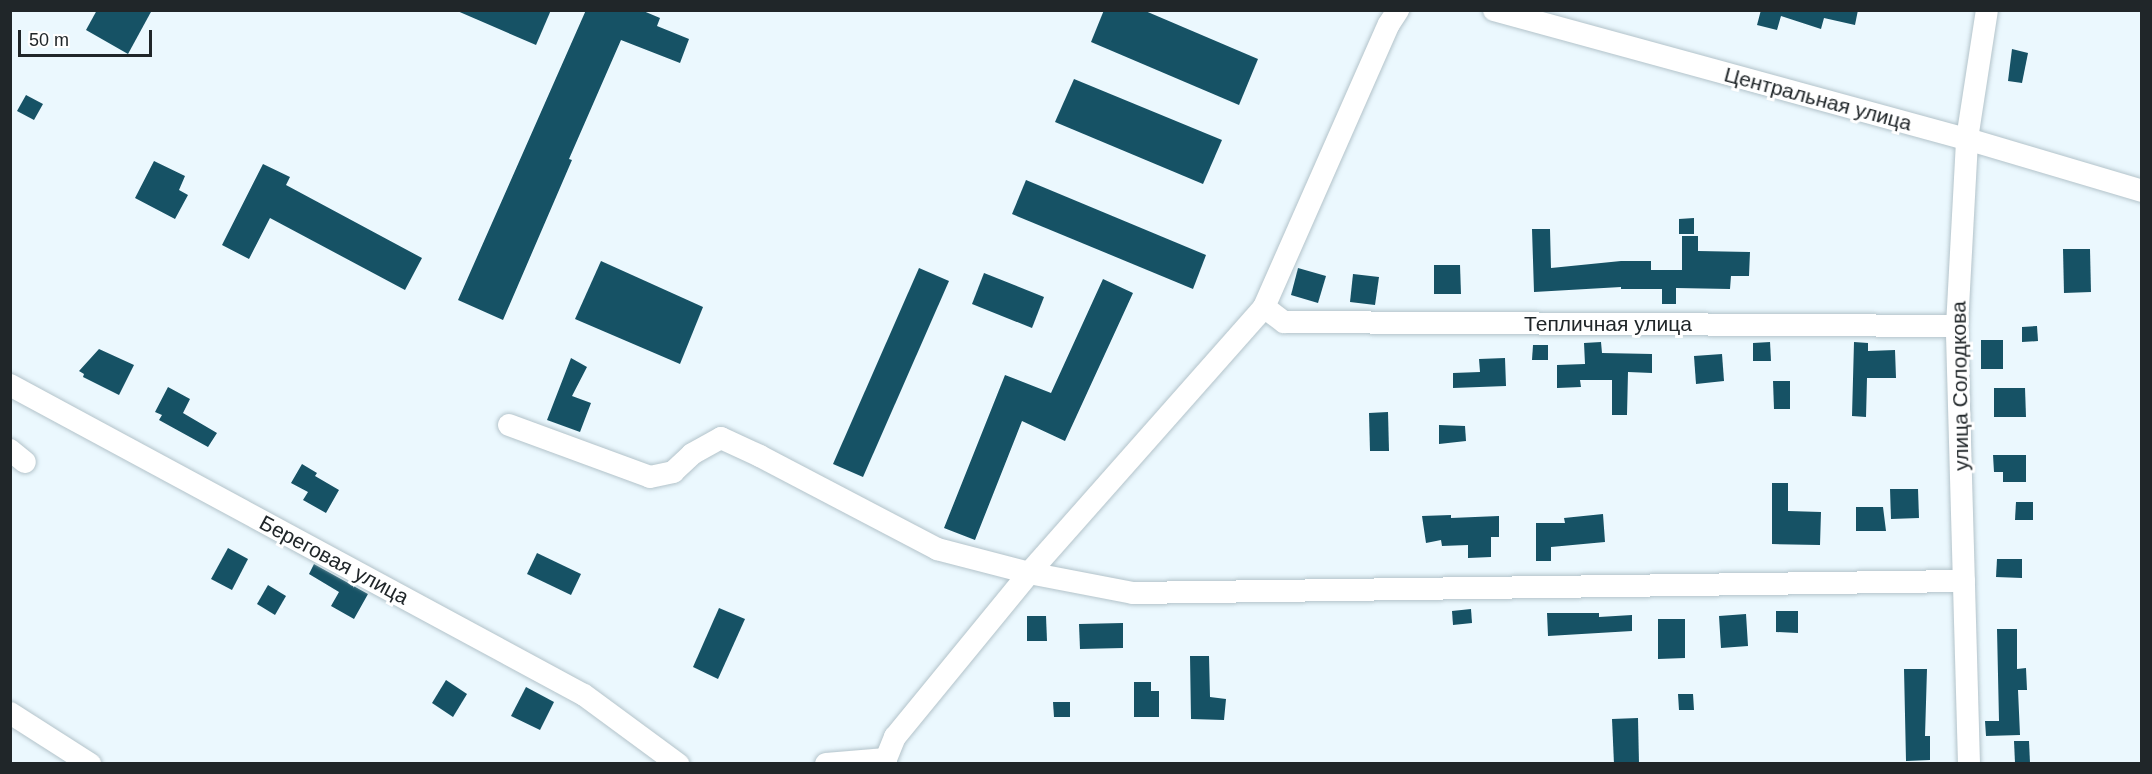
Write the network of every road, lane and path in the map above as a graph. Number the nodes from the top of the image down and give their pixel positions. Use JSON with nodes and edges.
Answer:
{"nodes":[{"id":1,"x":1398,"y":10,"type":"edge"},
{"id":2,"x":1494,"y":10,"type":"edge"},
{"id":3,"x":1987,"y":10,"type":"edge"},
{"id":4,"x":1967,"y":139,"type":"junction"},
{"id":5,"x":2142,"y":191,"type":"edge"},
{"id":6,"x":1264,"y":307,"type":"junction"},
{"id":7,"x":1957,"y":326,"type":"junction"},
{"id":8,"x":10,"y":385,"type":"edge"},
{"id":9,"x":509,"y":424,"type":"dead end"},
{"id":10,"x":1029,"y":573,"type":"junction"},
{"id":11,"x":1964,"y":581,"type":"junction"},
{"id":12,"x":10,"y":713,"type":"edge"},
{"id":13,"x":886,"y":761,"type":"edge"},
{"id":14,"x":90,"y":764,"type":"edge"},
{"id":15,"x":678,"y":764,"type":"edge"},
{"id":16,"x":826,"y":764,"type":"edge"},
{"id":17,"x":1969,"y":764,"type":"edge"}],
"edges":[{"from":1,"to":6,"type":"street"},
{"from":2,"to":4,"type":"street","name":"Центральная улица"},
{"from":3,"to":4,"type":"street","name":"улица Солодкова"},
{"from":4,"to":5,"type":"street","name":"Центральная улица"},
{"from":4,"to":7,"type":"street","name":"улица Солодкова"},
{"from":6,"to":7,"type":"street","name":"Тепличная улица"},
{"from":6,"to":10,"type":"street"},
{"from":7,"to":11,"type":"street","name":"улица Солодкова"},
{"from":8,"to":15,"type":"street","name":"Береговая улица"},
{"from":9,"to":10,"type":"street"},
{"from":10,"to":11,"type":"street"},
{"from":10,"to":13,"type":"street"},
{"from":11,"to":17,"type":"street","name":"улица Солодкова"},
{"from":12,"to":14,"type":"street"},
{"from":13,"to":16,"type":"street"}]}
